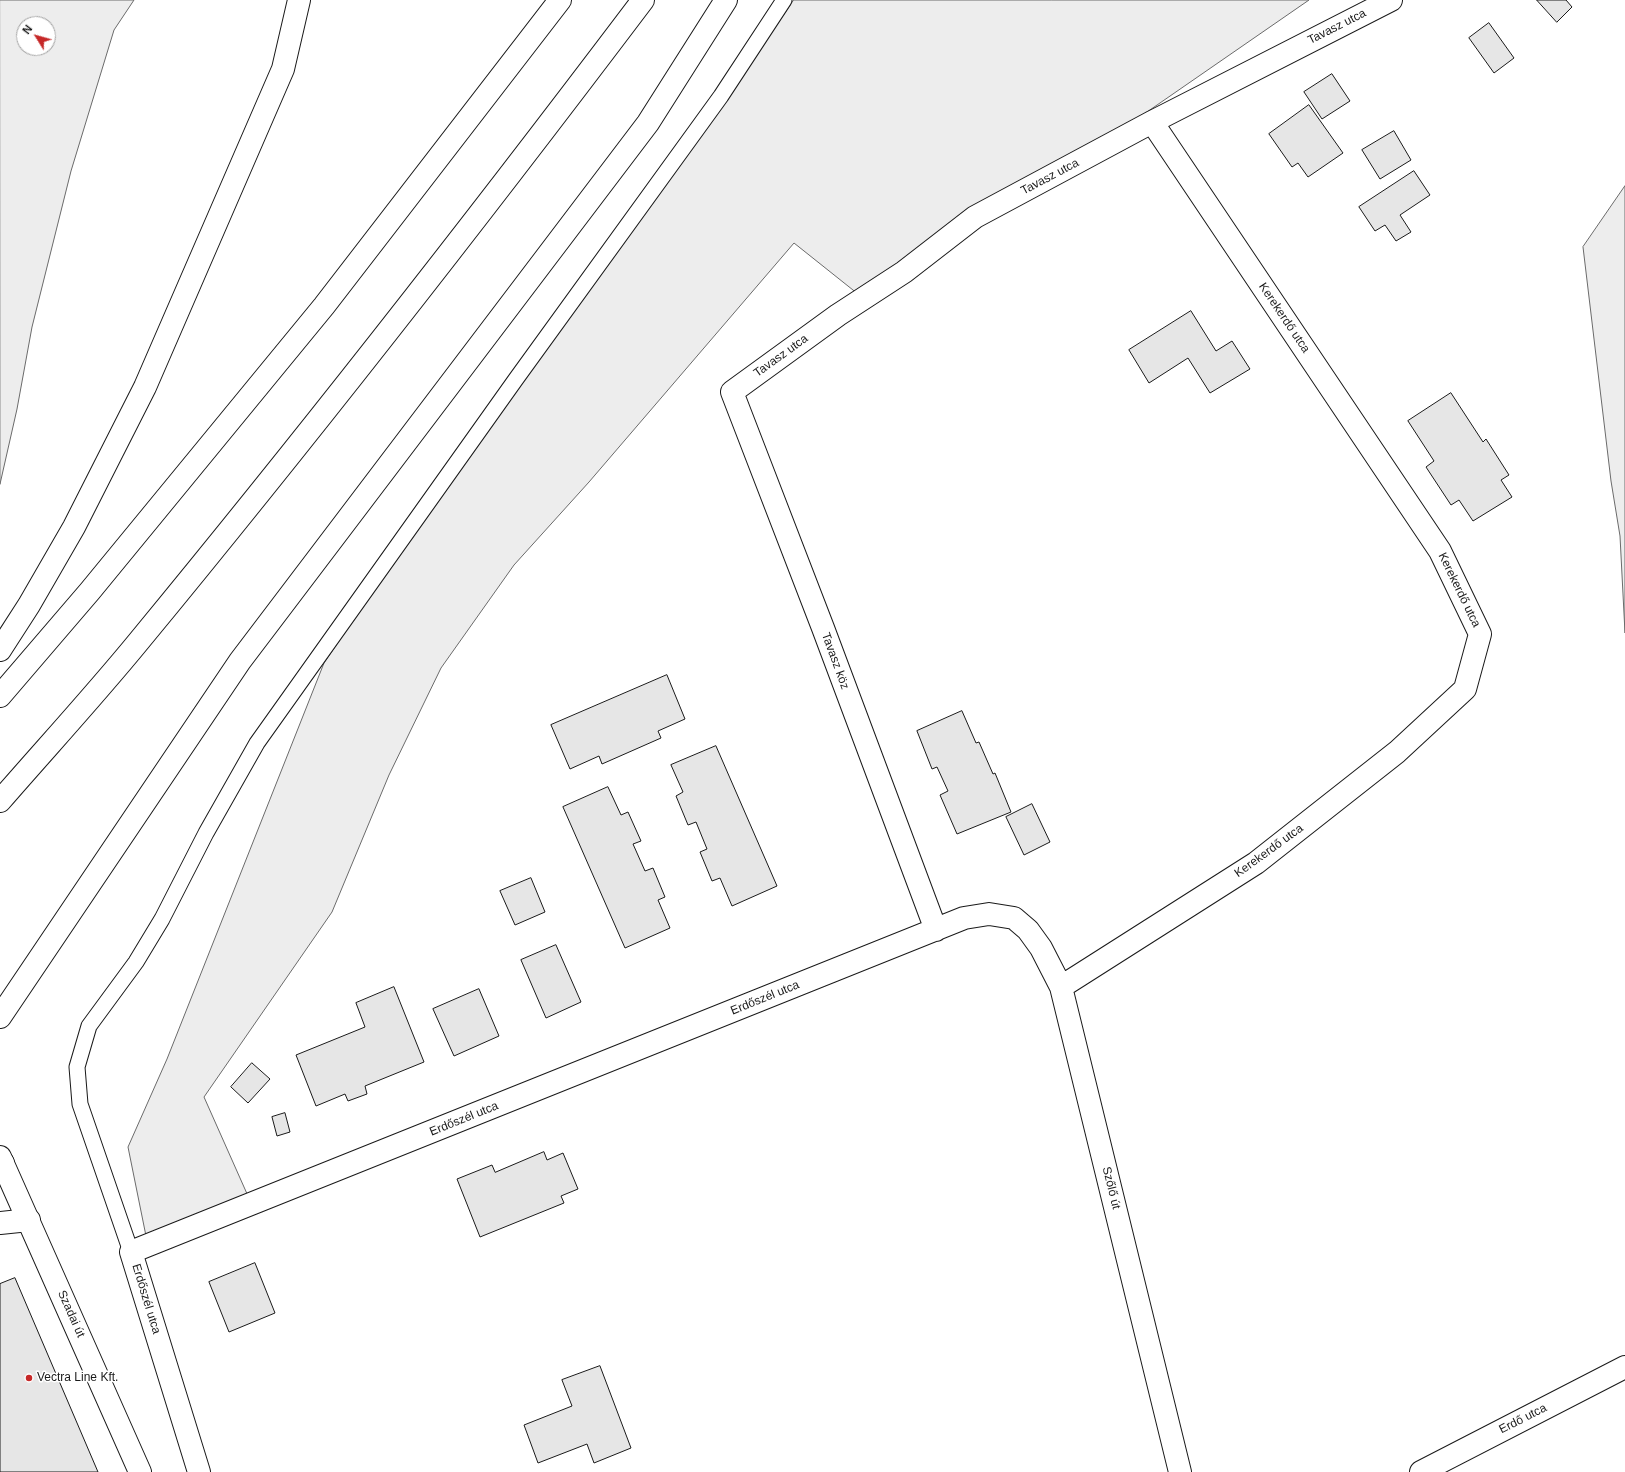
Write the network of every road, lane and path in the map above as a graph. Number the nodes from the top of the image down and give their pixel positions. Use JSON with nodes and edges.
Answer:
{"nodes":[{"id":1,"x":299,"y":0,"type":"edge"},
{"id":2,"x":560,"y":0,"type":"edge"},
{"id":3,"x":643,"y":0,"type":"edge"},
{"id":4,"x":726,"y":0,"type":"edge"},
{"id":5,"x":784,"y":0,"type":"edge"},
{"id":6,"x":1391,"y":0,"type":"edge"},
{"id":7,"x":1152,"y":122,"type":"junction"},
{"id":8,"x":732,"y":392,"type":"joint"},
{"id":9,"x":0,"y":650,"type":"edge"},
{"id":10,"x":0,"y":696,"type":"edge"},
{"id":11,"x":0,"y":801,"type":"edge"},
{"id":12,"x":1014,"y":918,"type":"joint"},
{"id":13,"x":936,"y":930,"type":"junction"},
{"id":14,"x":1061,"y":987,"type":"junction"},
{"id":15,"x":0,"y":1017,"type":"edge"},
{"id":16,"x":1,"y":1160,"type":"edge"},
{"id":17,"x":29,"y":1220,"type":"junction"},
{"id":18,"x":0,"y":1223,"type":"edge"},
{"id":19,"x":131,"y":1252,"type":"junction"},
{"id":20,"x":1625,"y":1367,"type":"edge"},
{"id":21,"x":140,"y":1472,"type":"edge"},
{"id":22,"x":199,"y":1472,"type":"edge"},
{"id":23,"x":1180,"y":1472,"type":"edge"},
{"id":24,"x":1421,"y":1472,"type":"edge"}],
"edges":[{"from":1,"to":9,"type":"main road"},
{"from":2,"to":10,"type":"main road"},
{"from":3,"to":11,"type":"main road"},
{"from":4,"to":15,"type":"main road"},
{"from":5,"to":19,"type":"lane"},
{"from":6,"to":7,"type":"main road","name":"Tavasz utca"},
{"from":7,"to":8,"type":"main road","name":"Tavasz utca"},
{"from":7,"to":14,"type":"main road","name":"Kerekerdő utca"},
{"from":8,"to":13,"type":"main road","name":"Tavasz köz"},
{"from":12,"to":13,"type":"main road","name":"Erdőszél utca"},
{"from":12,"to":14,"type":"main road","name":"Szőlő út"},
{"from":13,"to":19,"type":"main road","name":"Erdőszél utca"},
{"from":14,"to":23,"type":"main road","name":"Szőlő út"},
{"from":16,"to":17,"type":"main road","name":"Szadai út"},
{"from":17,"to":18,"type":"main road"},
{"from":17,"to":21,"type":"main road","name":"Szadai út"},
{"from":19,"to":22,"type":"main road","name":"Erdőszél utca"},
{"from":20,"to":24,"type":"main road","name":"Erdő utca"}]}
